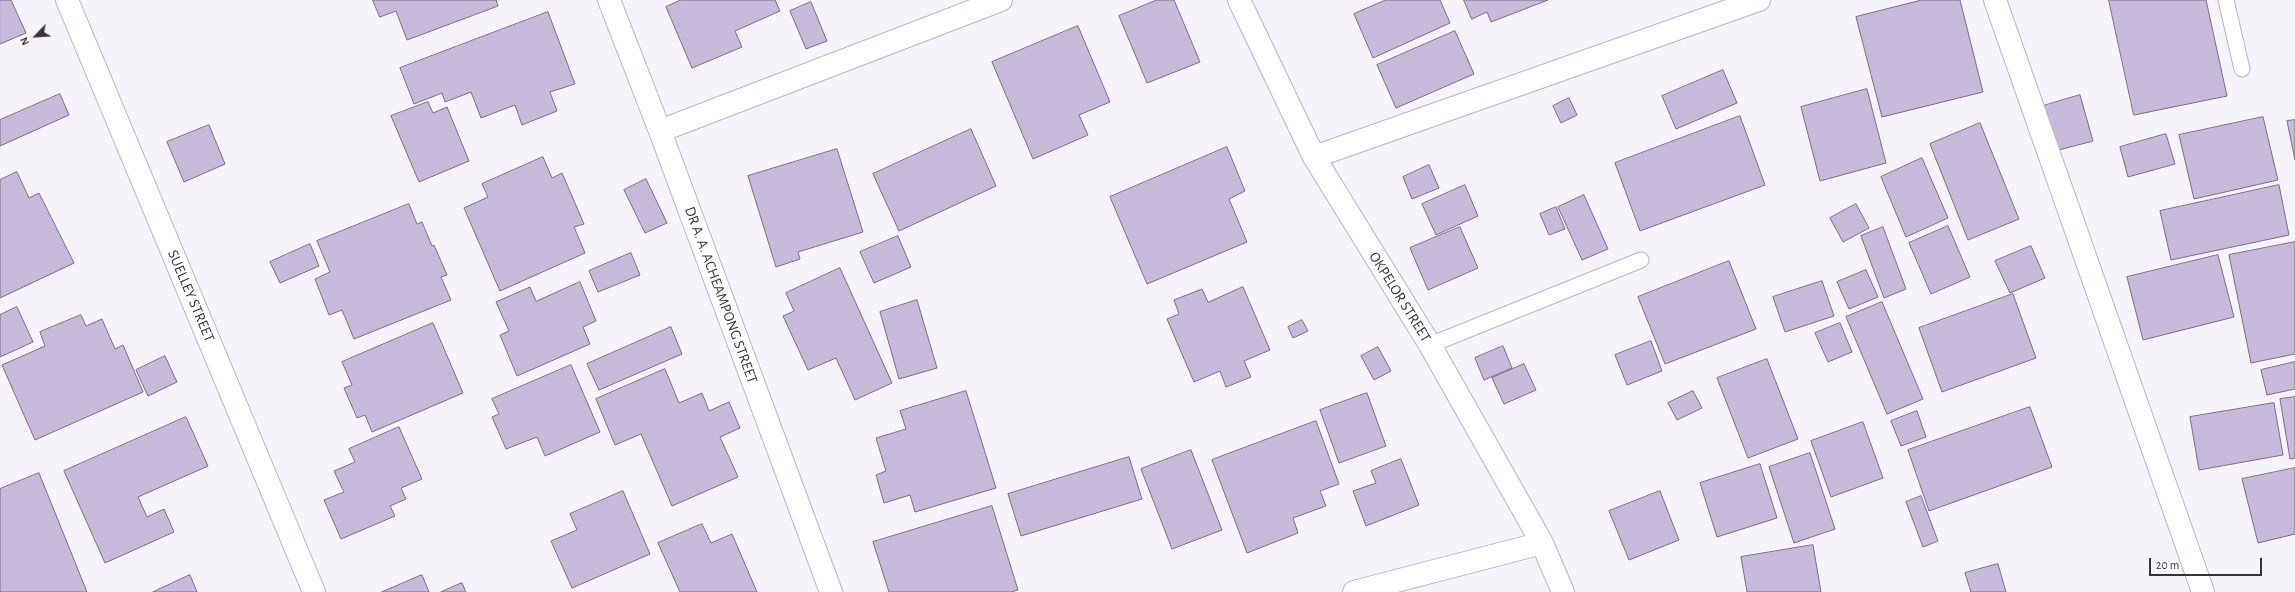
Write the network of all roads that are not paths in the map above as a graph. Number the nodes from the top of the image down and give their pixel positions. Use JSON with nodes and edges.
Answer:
{"nodes":[{"id":1,"x":67,"y":0,"type":"edge"},
{"id":2,"x":608,"y":0,"type":"edge"},
{"id":3,"x":1001,"y":0,"type":"edge"},
{"id":4,"x":1239,"y":0,"type":"edge"},
{"id":5,"x":1759,"y":0,"type":"edge"},
{"id":6,"x":1995,"y":0,"type":"edge"},
{"id":7,"x":2226,"y":0,"type":"edge"},
{"id":8,"x":2242,"y":69,"type":"dead end"},
{"id":9,"x":660,"y":131,"type":"junction"},
{"id":10,"x":1314,"y":157,"type":"junction"},
{"id":11,"x":1641,"y":260,"type":"dead end"},
{"id":12,"x":1430,"y":345,"type":"junction"},
{"id":13,"x":1542,"y":543,"type":"junction"},
{"id":14,"x":314,"y":592,"type":"edge"},
{"id":15,"x":831,"y":592,"type":"edge"},
{"id":16,"x":1354,"y":592,"type":"edge"},
{"id":17,"x":1563,"y":592,"type":"edge"},
{"id":18,"x":2203,"y":592,"type":"edge"}],
"edges":[{"from":1,"to":14,"type":"street","name":"SUELLEY STREET"},
{"from":2,"to":9,"type":"street","name":"DR A. A. ACHEAMPONG STREET"},
{"from":3,"to":9,"type":"street"},
{"from":4,"to":10,"type":"street","name":"OKPELOR STREET"},
{"from":5,"to":10,"type":"street"},
{"from":6,"to":18,"type":"street"},
{"from":7,"to":8,"type":"lane"},
{"from":9,"to":15,"type":"street","name":"DR A. A. ACHEAMPONG STREET"},
{"from":10,"to":12,"type":"street","name":"OKPELOR STREET"},
{"from":11,"to":12,"type":"lane"},
{"from":12,"to":13,"type":"street","name":"OKPELOR STREET"},
{"from":13,"to":16,"type":"street"},
{"from":13,"to":17,"type":"street","name":"OKPELOR STREET"}]}
